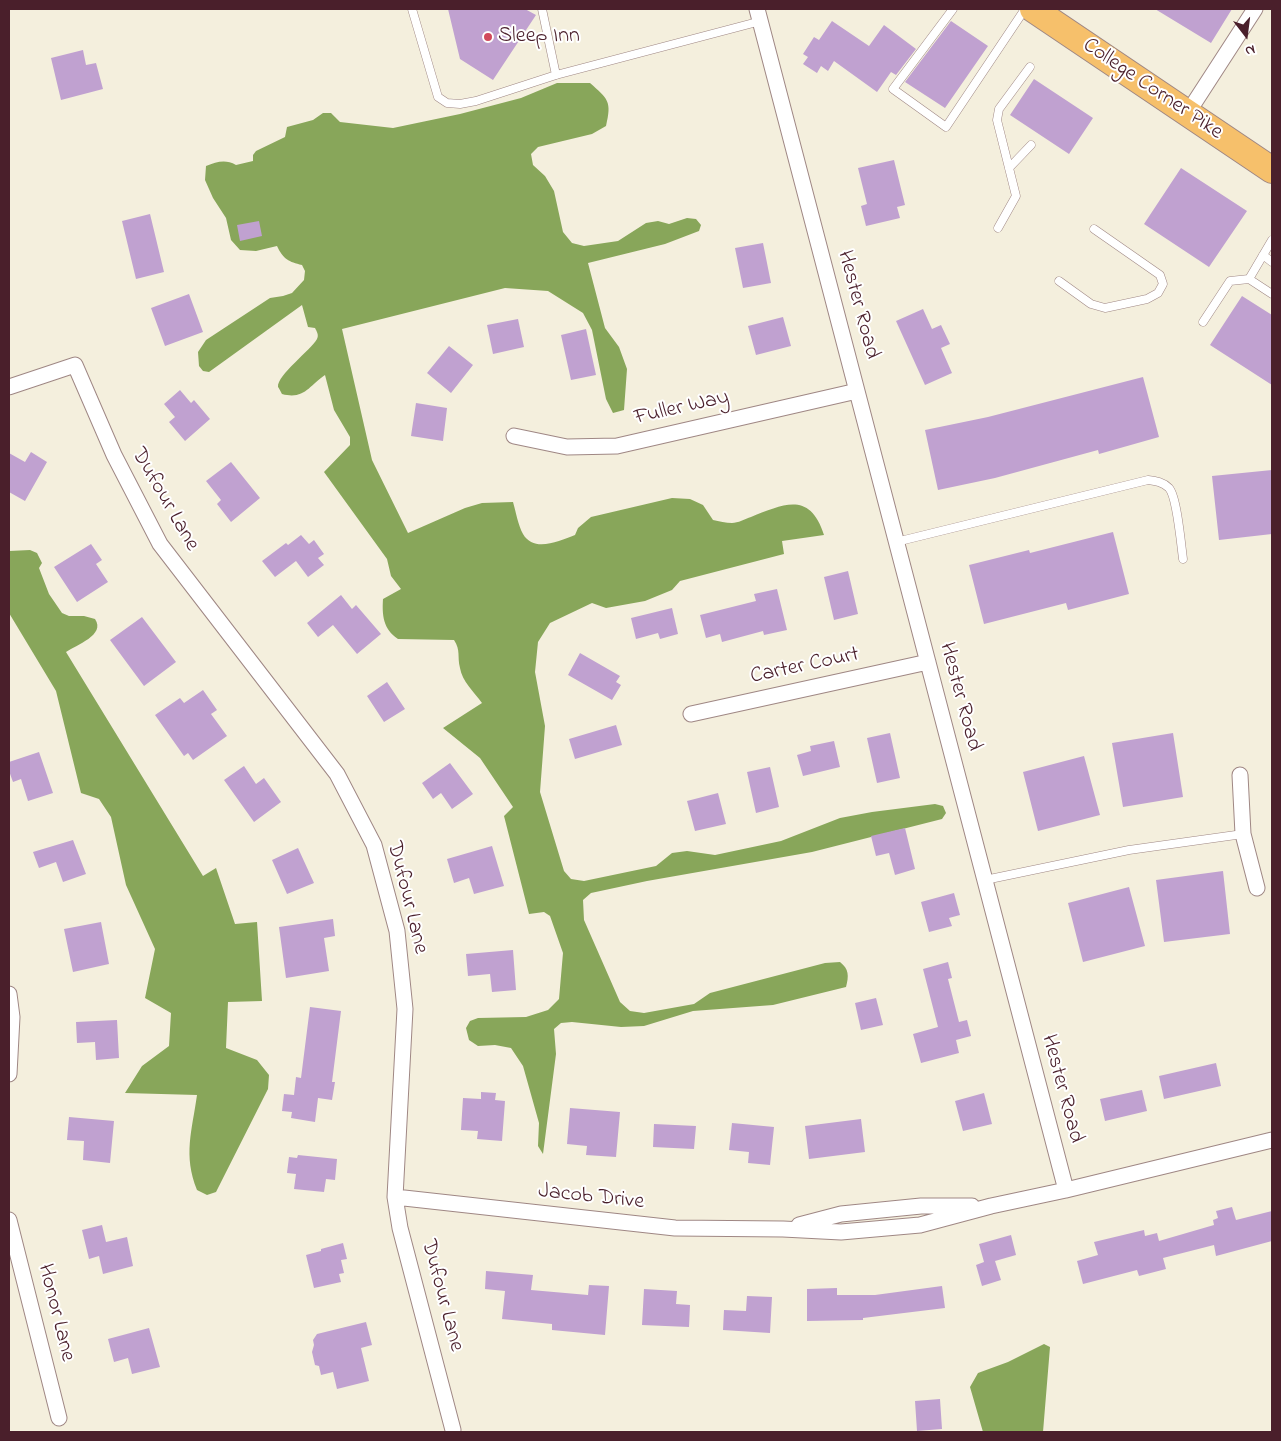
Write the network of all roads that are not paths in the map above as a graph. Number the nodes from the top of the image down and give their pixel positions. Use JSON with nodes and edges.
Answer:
{"nodes":[{"id":1,"x":412,"y":9,"type":"edge"},
{"id":2,"x":542,"y":9,"type":"edge"},
{"id":3,"x":953,"y":9,"type":"edge"},
{"id":4,"x":1025,"y":9,"type":"edge"},
{"id":5,"x":1033,"y":9,"type":"edge"},
{"id":6,"x":1255,"y":9,"type":"edge"},
{"id":7,"x":759,"y":15,"type":"edge"},
{"id":8,"x":1030,"y":67,"type":"dead end"},
{"id":9,"x":556,"y":76,"type":"junction"},
{"id":10,"x":1187,"y":114,"type":"junction"},
{"id":11,"x":1031,"y":145,"type":"dead end"},
{"id":12,"x":1009,"y":168,"type":"junction"},
{"id":13,"x":1272,"y":170,"type":"edge"},
{"id":14,"x":998,"y":228,"type":"dead end"},
{"id":15,"x":1094,"y":229,"type":"dead end"},
{"id":16,"x":1272,"y":240,"type":"edge"},
{"id":17,"x":1263,"y":255,"type":"junction"},
{"id":18,"x":1272,"y":262,"type":"edge"},
{"id":19,"x":1249,"y":279,"type":"junction"},
{"id":20,"x":1059,"y":281,"type":"dead end"},
{"id":21,"x":1272,"y":294,"type":"edge"},
{"id":22,"x":1203,"y":322,"type":"dead end"},
{"id":23,"x":9,"y":387,"type":"edge"},
{"id":24,"x":857,"y":391,"type":"junction"},
{"id":25,"x":514,"y":436,"type":"dead end"},
{"id":26,"x":896,"y":542,"type":"junction"},
{"id":27,"x":1182,"y":558,"type":"dead end"},
{"id":28,"x":928,"y":662,"type":"junction"},
{"id":29,"x":691,"y":714,"type":"dead end"},
{"id":30,"x":1240,"y":775,"type":"dead end"},
{"id":31,"x":1243,"y":834,"type":"junction"},
{"id":32,"x":985,"y":880,"type":"junction"},
{"id":33,"x":1257,"y":888,"type":"dead end"},
{"id":34,"x":9,"y":994,"type":"edge"},
{"id":35,"x":9,"y":1074,"type":"edge"},
{"id":36,"x":1272,"y":1140,"type":"edge"},
{"id":37,"x":1066,"y":1190,"type":"junction"},
{"id":38,"x":395,"y":1197,"type":"junction"},
{"id":39,"x":9,"y":1220,"type":"edge"},
{"id":40,"x":59,"y":1418,"type":"dead end"},
{"id":41,"x":454,"y":1430,"type":"dead end"}],
"edges":[{"from":1,"to":9,"type":"lane"},
{"from":2,"to":9,"type":"lane"},
{"from":3,"to":4,"type":"lane"},
{"from":5,"to":10,"type":"highway","name":"College Corner Pike"},
{"from":6,"to":10,"type":"street"},
{"from":7,"to":9,"type":"lane"},
{"from":7,"to":24,"type":"street","name":"Hester Road"},
{"from":8,"to":12,"type":"lane"},
{"from":10,"to":13,"type":"highway","name":"College Corner Pike"},
{"from":11,"to":12,"type":"lane"},
{"from":12,"to":14,"type":"lane"},
{"from":15,"to":20,"type":"lane"},
{"from":16,"to":17,"type":"lane"},
{"from":17,"to":18,"type":"lane"},
{"from":17,"to":19,"type":"lane"},
{"from":19,"to":21,"type":"lane"},
{"from":19,"to":22,"type":"lane"},
{"from":23,"to":38,"type":"street","name":"Dufour Lane"},
{"from":24,"to":25,"type":"street","name":"Fuller Way"},
{"from":24,"to":26,"type":"street","name":"Hester Road"},
{"from":26,"to":27,"type":"lane"},
{"from":26,"to":28,"type":"street","name":"Hester Road"},
{"from":28,"to":29,"type":"street","name":"Carter Court"},
{"from":28,"to":32,"type":"street","name":"Hester Road"},
{"from":30,"to":31,"type":"street"},
{"from":31,"to":32,"type":"lane"},
{"from":31,"to":33,"type":"street"},
{"from":32,"to":37,"type":"street","name":"Hester Road"},
{"from":34,"to":35,"type":"street"},
{"from":36,"to":37,"type":"street"},
{"from":37,"to":38,"type":"street","name":"Jacob Drive"},
{"from":38,"to":41,"type":"street","name":"Dufour Lane"},
{"from":39,"to":40,"type":"street","name":"Honor Lane"}]}
